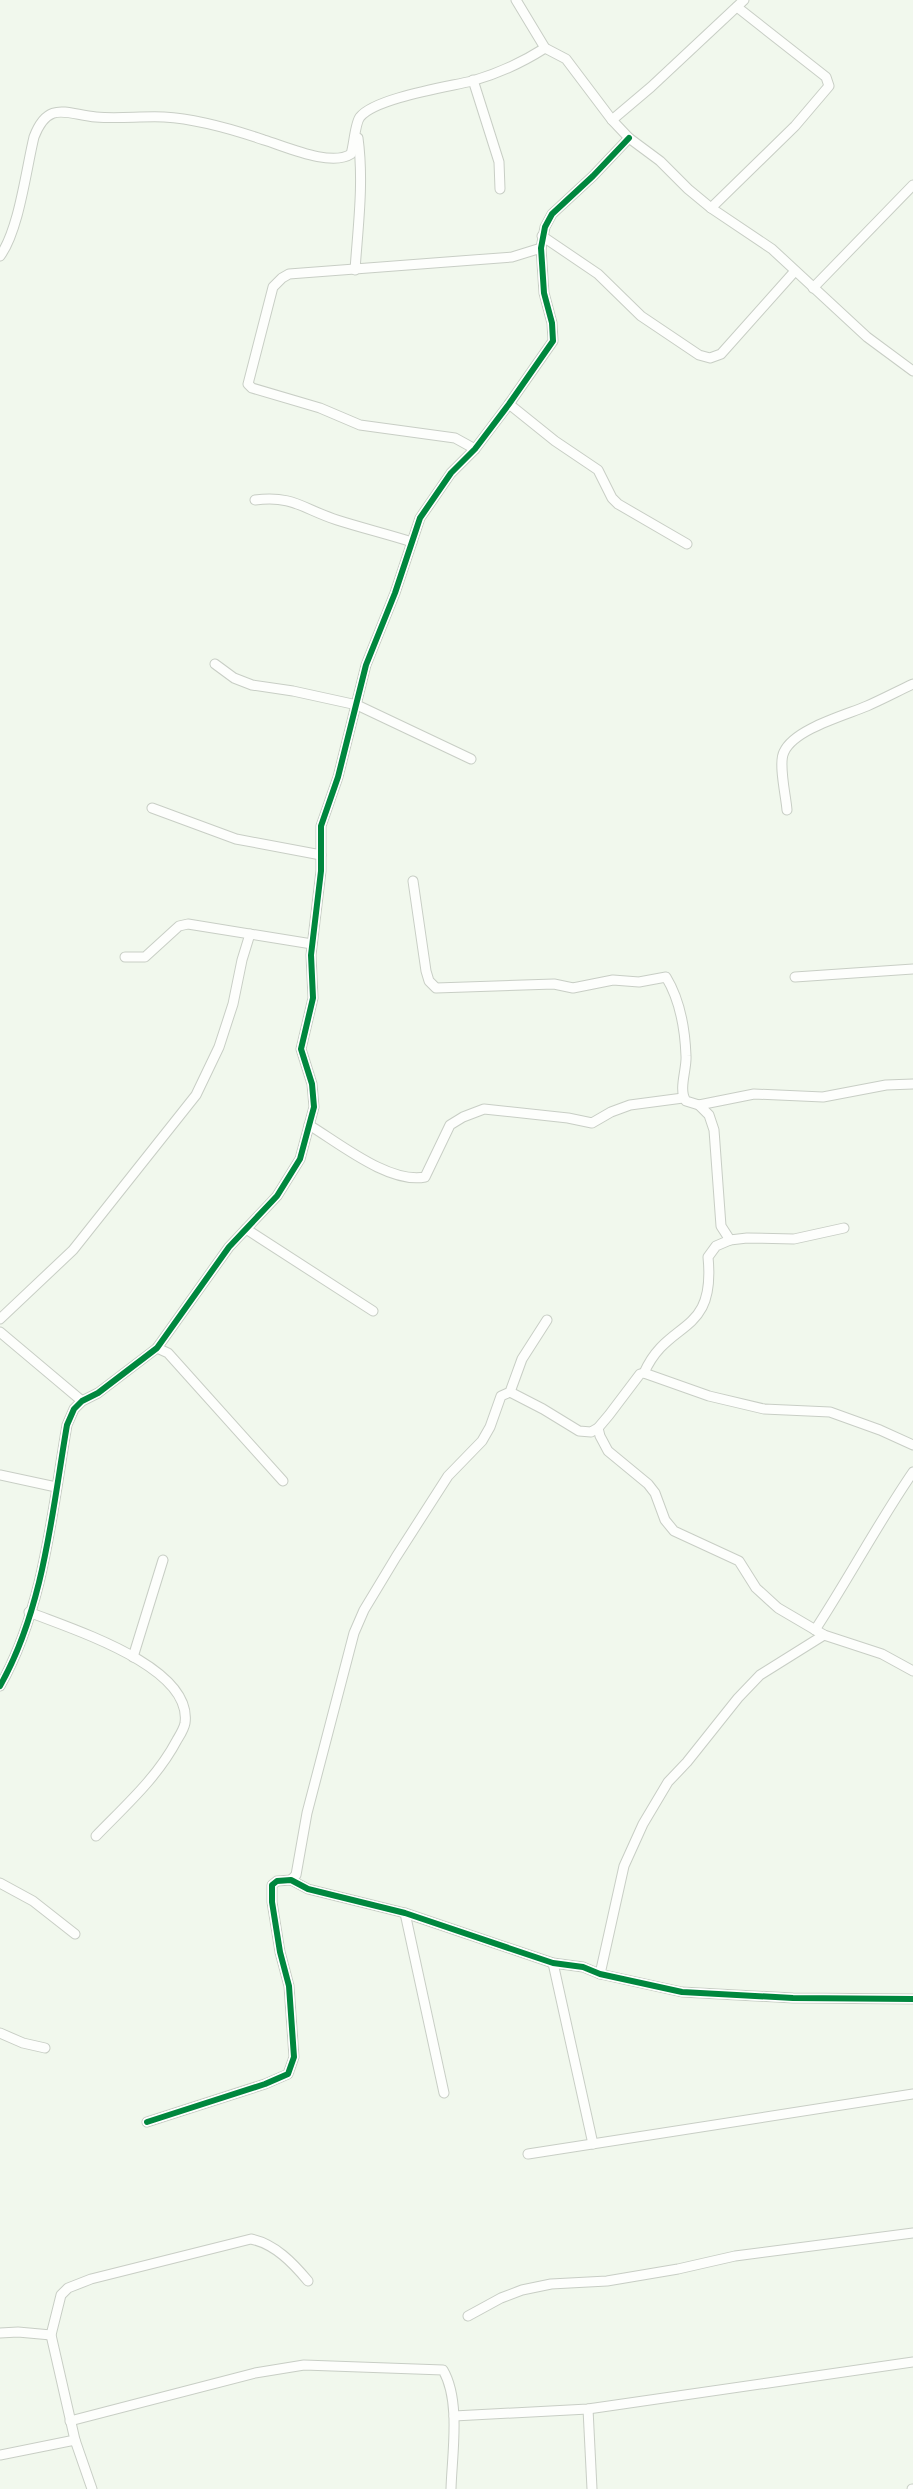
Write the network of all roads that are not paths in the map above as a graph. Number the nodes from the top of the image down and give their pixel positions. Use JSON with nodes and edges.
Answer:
{"nodes":[{"id":1,"x":516,"y":0,"type":"edge"},
{"id":2,"x":740,"y":3,"type":"edge"},
{"id":3,"x":545,"y":48,"type":"junction"},
{"id":4,"x":473,"y":80,"type":"junction"},
{"id":5,"x":612,"y":120,"type":"junction"},
{"id":6,"x":357,"y":130,"type":"junction"},
{"id":7,"x":629,"y":138,"type":"junction"},
{"id":8,"x":913,"y":185,"type":"edge"},
{"id":9,"x":500,"y":189,"type":"dead end"},
{"id":10,"x":712,"y":208,"type":"junction"},
{"id":11,"x":542,"y":236,"type":"junction"},
{"id":12,"x":541,"y":248,"type":"junction"},
{"id":13,"x":0,"y":256,"type":"edge"},
{"id":14,"x":355,"y":270,"type":"junction"},
{"id":15,"x":795,"y":271,"type":"junction"},
{"id":16,"x":813,"y":288,"type":"junction"},
{"id":17,"x":911,"y":366,"type":"edge"},
{"id":18,"x":509,"y":404,"type":"junction"},
{"id":19,"x":475,"y":449,"type":"junction"},
{"id":20,"x":255,"y":500,"type":"dead end"},
{"id":21,"x":412,"y":542,"type":"junction"},
{"id":22,"x":687,"y":544,"type":"dead end"},
{"id":23,"x":215,"y":664,"type":"dead end"},
{"id":24,"x":913,"y":684,"type":"edge"},
{"id":25,"x":357,"y":705,"type":"junction"},
{"id":26,"x":471,"y":759,"type":"dead end"},
{"id":27,"x":152,"y":808,"type":"dead end"},
{"id":28,"x":787,"y":810,"type":"dead end"},
{"id":29,"x":321,"y":855,"type":"junction"},
{"id":30,"x":413,"y":881,"type":"dead end"},
{"id":31,"x":250,"y":934,"type":"junction"},
{"id":32,"x":312,"y":944,"type":"junction"},
{"id":33,"x":125,"y":957,"type":"dead end"},
{"id":34,"x":913,"y":969,"type":"edge"},
{"id":35,"x":794,"y":977,"type":"dead end"},
{"id":36,"x":913,"y":1084,"type":"edge"},
{"id":37,"x":683,"y":1098,"type":"junction"},
{"id":38,"x":699,"y":1105,"type":"junction"},
{"id":39,"x":309,"y":1125,"type":"junction"},
{"id":40,"x":844,"y":1228,"type":"dead end"},
{"id":41,"x":246,"y":1229,"type":"junction"},
{"id":42,"x":730,"y":1240,"type":"junction"},
{"id":43,"x":373,"y":1311,"type":"dead end"},
{"id":44,"x":0,"y":1318,"type":"edge"},
{"id":45,"x":547,"y":1320,"type":"dead end"},
{"id":46,"x":0,"y":1332,"type":"edge"},
{"id":47,"x":157,"y":1348,"type":"junction"},
{"id":48,"x":644,"y":1372,"type":"junction"},
{"id":49,"x":510,"y":1392,"type":"junction"},
{"id":50,"x":82,"y":1401,"type":"junction"},
{"id":51,"x":598,"y":1428,"type":"junction"},
{"id":52,"x":913,"y":1445,"type":"edge"},
{"id":53,"x":913,"y":1472,"type":"edge"},
{"id":54,"x":0,"y":1475,"type":"edge"},
{"id":55,"x":283,"y":1481,"type":"dead end"},
{"id":56,"x":56,"y":1487,"type":"junction"},
{"id":57,"x":163,"y":1560,"type":"dead end"},
{"id":58,"x":29,"y":1612,"type":"junction"},
{"id":59,"x":815,"y":1630,"type":"junction"},
{"id":60,"x":824,"y":1634,"type":"junction"},
{"id":61,"x":133,"y":1658,"type":"junction"},
{"id":62,"x":913,"y":1671,"type":"edge"},
{"id":63,"x":0,"y":1686,"type":"edge"},
{"id":64,"x":96,"y":1836,"type":"dead end"},
{"id":65,"x":292,"y":1880,"type":"junction"},
{"id":66,"x":0,"y":1883,"type":"edge"},
{"id":67,"x":405,"y":1913,"type":"junction"},
{"id":68,"x":75,"y":1934,"type":"dead end"},
{"id":69,"x":554,"y":1963,"type":"junction"},
{"id":70,"x":600,"y":1974,"type":"junction"},
{"id":71,"x":913,"y":1998,"type":"edge"},
{"id":72,"x":0,"y":2033,"type":"edge"},
{"id":73,"x":46,"y":2048,"type":"dead end"},
{"id":74,"x":444,"y":2093,"type":"dead end"},
{"id":75,"x":913,"y":2094,"type":"edge"},
{"id":76,"x":147,"y":2122,"type":"dead end"},
{"id":77,"x":593,"y":2144,"type":"junction"},
{"id":78,"x":528,"y":2154,"type":"dead end"},
{"id":79,"x":913,"y":2232,"type":"edge"},
{"id":80,"x":308,"y":2281,"type":"dead end"},
{"id":81,"x":468,"y":2316,"type":"dead end"},
{"id":82,"x":0,"y":2333,"type":"edge"},
{"id":83,"x":51,"y":2335,"type":"junction"},
{"id":84,"x":913,"y":2362,"type":"edge"},
{"id":85,"x":588,"y":2409,"type":"junction"},
{"id":86,"x":454,"y":2416,"type":"junction"},
{"id":87,"x":70,"y":2420,"type":"junction"},
{"id":88,"x":75,"y":2440,"type":"junction"},
{"id":89,"x":0,"y":2454,"type":"edge"},
{"id":90,"x":92,"y":2489,"type":"edge"},
{"id":91,"x":451,"y":2489,"type":"edge"},
{"id":92,"x":592,"y":2489,"type":"edge"}],
"edges":[{"from":1,"to":3,"type":"street"},
{"from":2,"to":5,"type":"street"},
{"from":2,"to":10,"type":"street"},
{"from":3,"to":4,"type":"street"},
{"from":3,"to":5,"type":"street"},
{"from":4,"to":6,"type":"street"},
{"from":4,"to":9,"type":"street"},
{"from":5,"to":7,"type":"street"},
{"from":6,"to":13,"type":"street"},
{"from":6,"to":14,"type":"street"},
{"from":7,"to":10,"type":"street"},
{"from":7,"to":11,"type":"street"},
{"from":8,"to":16,"type":"street"},
{"from":10,"to":15,"type":"street"},
{"from":11,"to":12,"type":"street"},
{"from":11,"to":15,"type":"street"},
{"from":12,"to":14,"type":"street"},
{"from":12,"to":18,"type":"street"},
{"from":14,"to":19,"type":"street"},
{"from":15,"to":16,"type":"street"},
{"from":16,"to":17,"type":"street"},
{"from":18,"to":19,"type":"street"},
{"from":18,"to":22,"type":"street"},
{"from":19,"to":21,"type":"street"},
{"from":20,"to":21,"type":"street"},
{"from":21,"to":25,"type":"street"},
{"from":23,"to":25,"type":"street"},
{"from":24,"to":28,"type":"street"},
{"from":25,"to":26,"type":"street"},
{"from":25,"to":29,"type":"street"},
{"from":27,"to":29,"type":"street"},
{"from":29,"to":32,"type":"street"},
{"from":30,"to":37,"type":"street"},
{"from":31,"to":32,"type":"street"},
{"from":31,"to":33,"type":"street"},
{"from":31,"to":44,"type":"street"},
{"from":32,"to":39,"type":"street"},
{"from":34,"to":35,"type":"street"},
{"from":36,"to":38,"type":"street"},
{"from":37,"to":38,"type":"street"},
{"from":37,"to":39,"type":"street"},
{"from":38,"to":42,"type":"street"},
{"from":39,"to":41,"type":"street"},
{"from":40,"to":42,"type":"street"},
{"from":41,"to":43,"type":"street"},
{"from":41,"to":47,"type":"street"},
{"from":42,"to":48,"type":"street"},
{"from":45,"to":49,"type":"street"},
{"from":46,"to":50,"type":"street"},
{"from":47,"to":50,"type":"street"},
{"from":47,"to":55,"type":"street"},
{"from":48,"to":51,"type":"street"},
{"from":48,"to":52,"type":"street"},
{"from":49,"to":51,"type":"street"},
{"from":49,"to":65,"type":"street"},
{"from":50,"to":56,"type":"street"},
{"from":51,"to":59,"type":"street"},
{"from":53,"to":59,"type":"street"},
{"from":54,"to":56,"type":"street"},
{"from":56,"to":58,"type":"street"},
{"from":57,"to":61,"type":"street"},
{"from":58,"to":61,"type":"street"},
{"from":58,"to":63,"type":"street"},
{"from":59,"to":60,"type":"street"},
{"from":60,"to":62,"type":"street"},
{"from":60,"to":70,"type":"street"},
{"from":61,"to":64,"type":"street"},
{"from":65,"to":67,"type":"street"},
{"from":65,"to":76,"type":"street"},
{"from":66,"to":68,"type":"street"},
{"from":67,"to":69,"type":"street"},
{"from":67,"to":74,"type":"street"},
{"from":69,"to":70,"type":"street"},
{"from":69,"to":77,"type":"street"},
{"from":70,"to":71,"type":"street"},
{"from":72,"to":73,"type":"street"},
{"from":75,"to":77,"type":"street"},
{"from":77,"to":78,"type":"street"},
{"from":79,"to":81,"type":"street"},
{"from":80,"to":83,"type":"street"},
{"from":82,"to":83,"type":"street"},
{"from":83,"to":87,"type":"street"},
{"from":84,"to":85,"type":"street"},
{"from":85,"to":86,"type":"street"},
{"from":85,"to":92,"type":"street"},
{"from":86,"to":87,"type":"street"},
{"from":86,"to":91,"type":"street"},
{"from":87,"to":88,"type":"street"},
{"from":88,"to":89,"type":"street"},
{"from":88,"to":90,"type":"street"}]}
